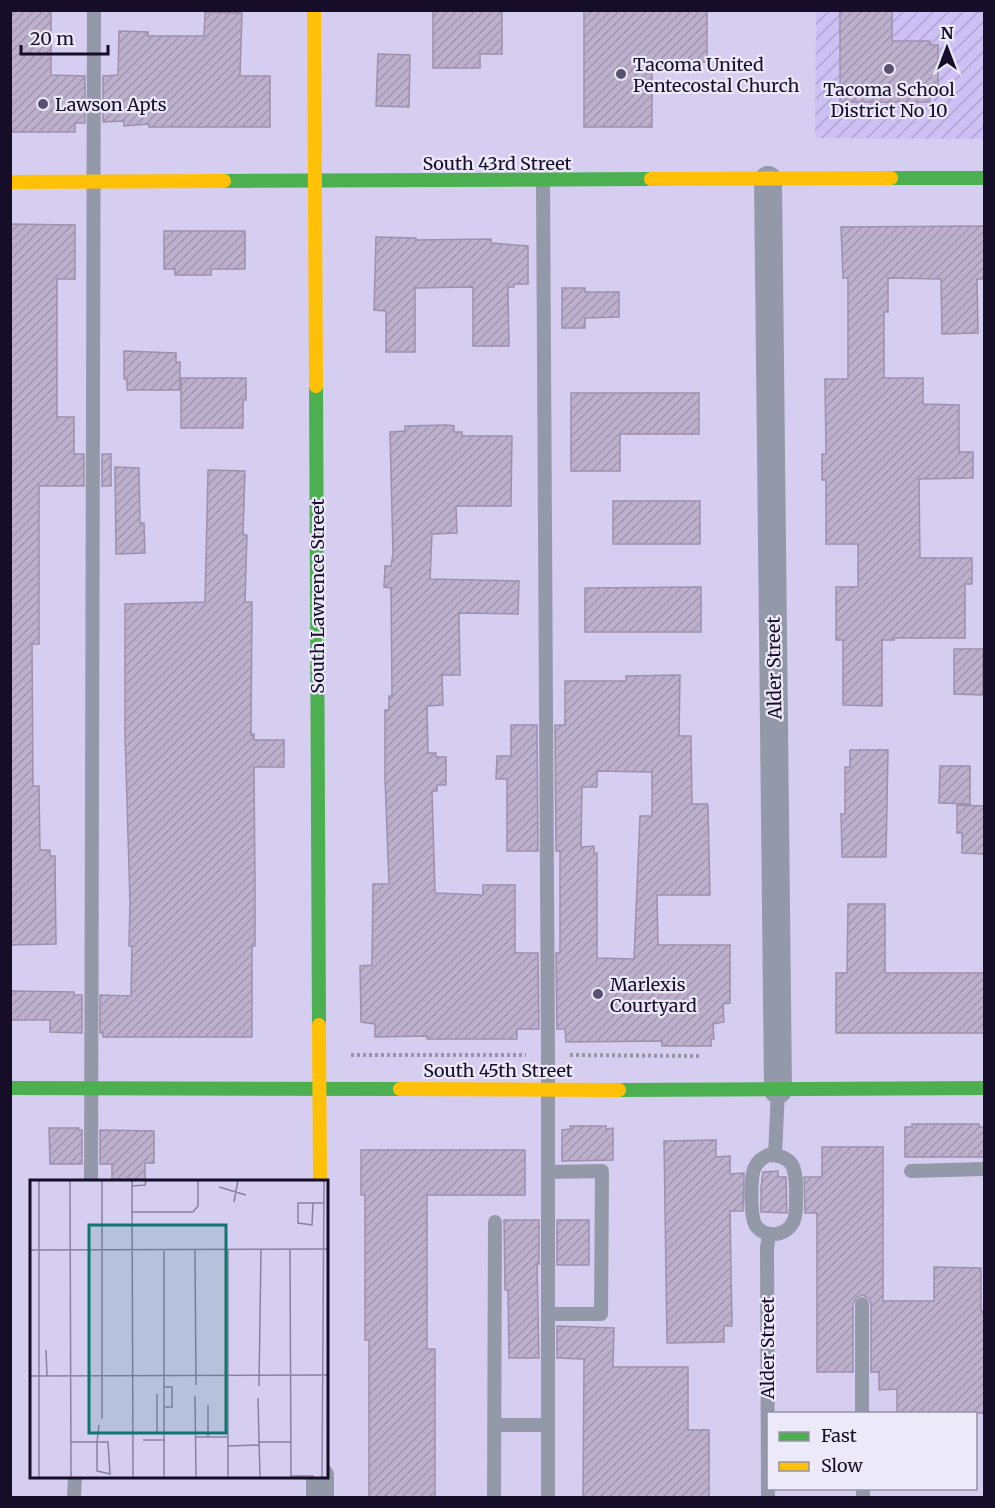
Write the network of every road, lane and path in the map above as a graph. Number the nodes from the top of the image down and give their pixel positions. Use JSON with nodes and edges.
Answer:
{"nodes":[{"id":1,"x":94,"y":10,"type":"edge"},
{"id":2,"x":314,"y":10,"type":"edge"},
{"id":3,"x":984,"y":178,"type":"edge"},
{"id":4,"x":768,"y":180,"type":"junction"},
{"id":5,"x":315,"y":181,"type":"junction"},
{"id":6,"x":543,"y":181,"type":"junction"},
{"id":7,"x":10,"y":182,"type":"edge"},
{"id":8,"x":95,"y":182,"type":"junction"},
{"id":9,"x":548,"y":1054,"type":"junction"},
{"id":10,"x":320,"y":1055,"type":"junction"},
{"id":11,"x":709,"y":1056,"type":"dead end"},
{"id":12,"x":10,"y":1088,"type":"edge"},
{"id":13,"x":91,"y":1088,"type":"junction"},
{"id":14,"x":320,"y":1088,"type":"junction"},
{"id":15,"x":548,"y":1088,"type":"junction"},
{"id":16,"x":984,"y":1088,"type":"edge"},
{"id":17,"x":778,"y":1090,"type":"junction"},
{"id":18,"x":775,"y":1155,"type":"junction"},
{"id":19,"x":984,"y":1169,"type":"edge"},
{"id":20,"x":910,"y":1171,"type":"dead end"},
{"id":21,"x":548,"y":1172,"type":"junction"},
{"id":22,"x":91,"y":1180,"type":"edge"},
{"id":23,"x":320,"y":1180,"type":"edge"},
{"id":24,"x":495,"y":1222,"type":"dead end"},
{"id":25,"x":769,"y":1234,"type":"junction"},
{"id":26,"x":862,"y":1304,"type":"dead end"},
{"id":27,"x":548,"y":1314,"type":"junction"},
{"id":28,"x":767,"y":1412,"type":"edge"},
{"id":29,"x":862,"y":1412,"type":"edge"},
{"id":30,"x":495,"y":1425,"type":"junction"},
{"id":31,"x":548,"y":1425,"type":"junction"},
{"id":32,"x":75,"y":1478,"type":"edge"},
{"id":33,"x":320,"y":1478,"type":"edge"},
{"id":34,"x":494,"y":1496,"type":"dead end"},
{"id":35,"x":74,"y":1497,"type":"edge"},
{"id":36,"x":320,"y":1497,"type":"edge"},
{"id":37,"x":548,"y":1497,"type":"edge"}],
"edges":[{"from":1,"to":8,"type":"lane"},
{"from":2,"to":5,"type":"street","name":"South Lawrence Street"},
{"from":3,"to":4,"type":"street","name":"South 43rd Street"},
{"from":4,"to":6,"type":"street","name":"South 43rd Street"},
{"from":4,"to":17,"type":"street","name":"Alder Street"},
{"from":5,"to":6,"type":"street","name":"South 43rd Street"},
{"from":5,"to":8,"type":"street","name":"South 43rd Street"},
{"from":5,"to":10,"type":"street","name":"South Lawrence Street"},
{"from":6,"to":9,"type":"lane"},
{"from":7,"to":8,"type":"street","name":"South 43rd Street"},
{"from":8,"to":13,"type":"lane"},
{"from":9,"to":10,"type":"path"},
{"from":9,"to":11,"type":"path"},
{"from":9,"to":15,"type":"lane"},
{"from":10,"to":14,"type":"street","name":"South Lawrence Street"},
{"from":12,"to":13,"type":"street","name":"South 45th Street"},
{"from":13,"to":14,"type":"street","name":"South 45th Street"},
{"from":13,"to":22,"type":"lane"},
{"from":14,"to":15,"type":"street","name":"South 45th Street"},
{"from":14,"to":23,"type":"street","name":"South Lawrence Street"},
{"from":15,"to":17,"type":"street","name":"South 45th Street"},
{"from":15,"to":21,"type":"lane"},
{"from":16,"to":17,"type":"street","name":"South 45th Street"},
{"from":17,"to":18,"type":"lane","name":"Alder Street"},
{"from":18,"to":25,"type":"lane"},
{"from":18,"to":25,"type":"lane"},
{"from":19,"to":20,"type":"lane"},
{"from":21,"to":27,"type":"lane"},
{"from":21,"to":27,"type":"lane"},
{"from":24,"to":30,"type":"lane"},
{"from":25,"to":28,"type":"lane","name":"Alder Street"},
{"from":26,"to":29,"type":"lane"},
{"from":27,"to":31,"type":"lane"},
{"from":30,"to":31,"type":"lane"},
{"from":30,"to":34,"type":"lane"},
{"from":31,"to":37,"type":"lane"},
{"from":32,"to":35,"type":"lane"},
{"from":33,"to":36,"type":"street"}]}
